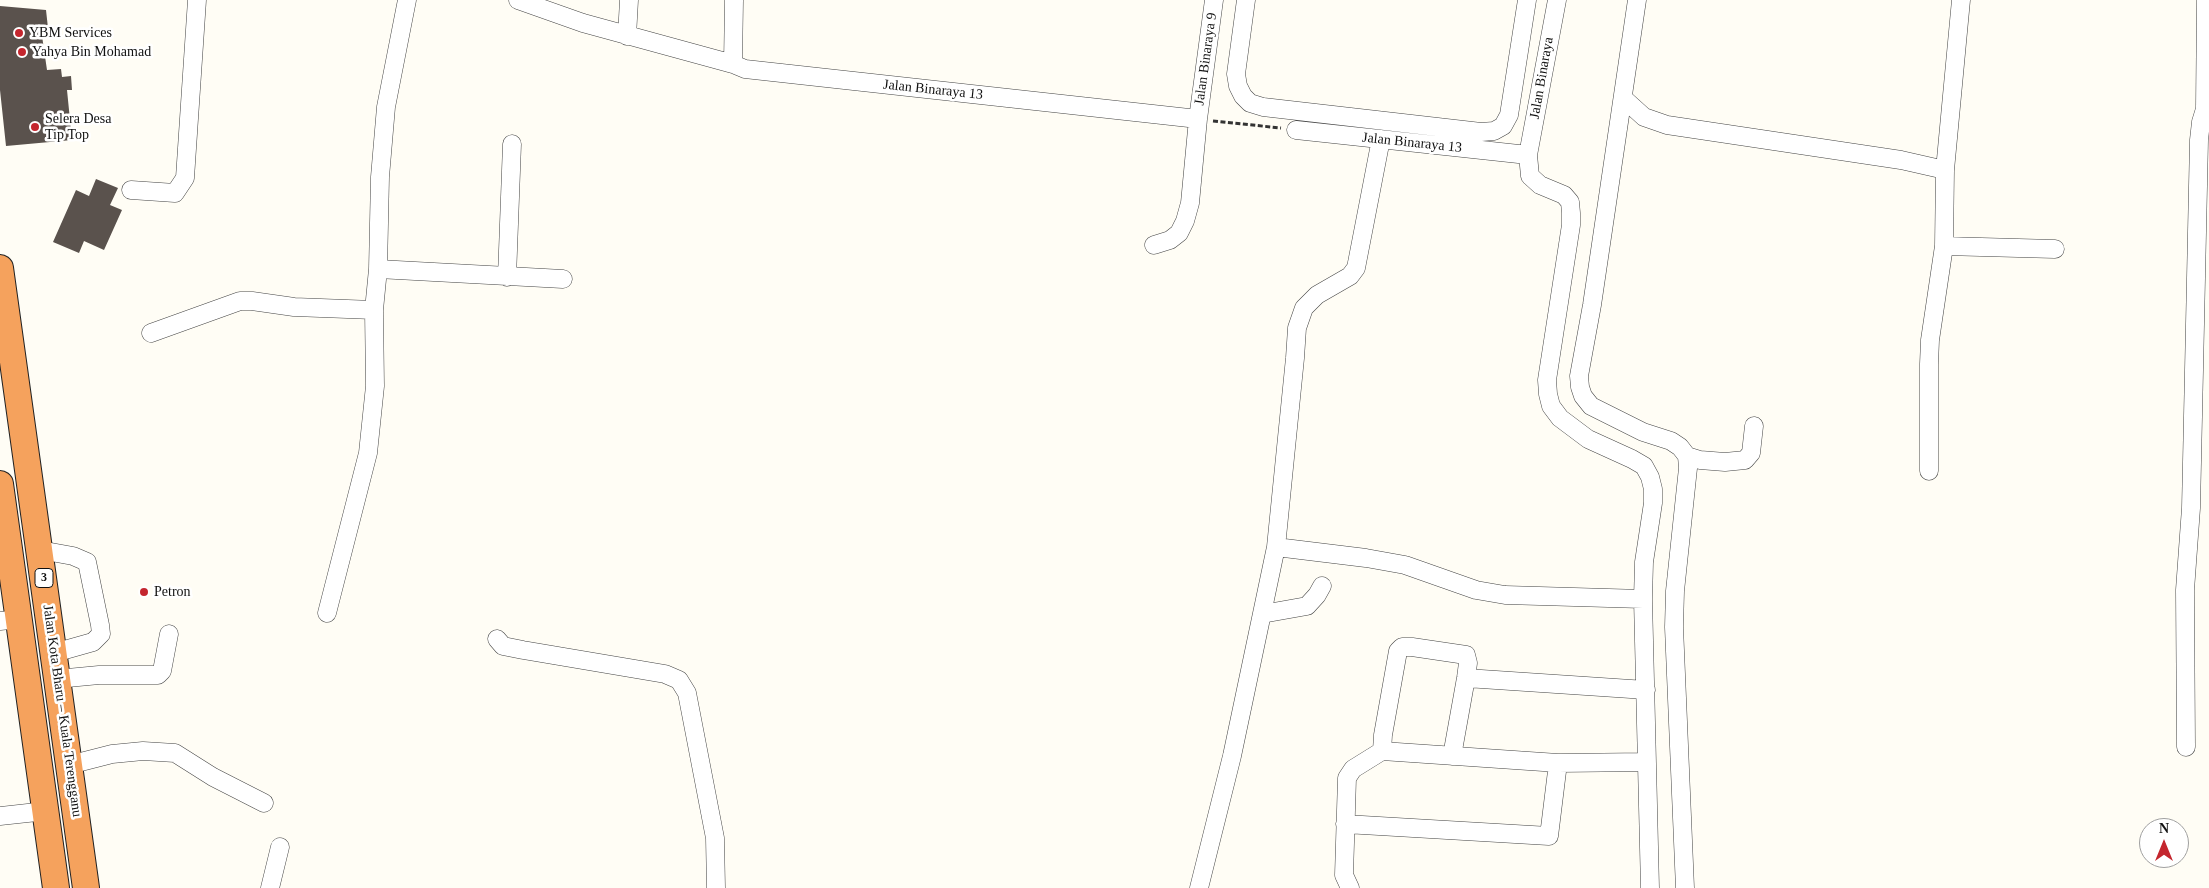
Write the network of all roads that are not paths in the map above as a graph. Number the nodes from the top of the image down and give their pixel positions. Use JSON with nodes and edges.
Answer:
{"nodes":[{"id":1,"x":197,"y":0,"type":"edge"},
{"id":2,"x":407,"y":0,"type":"edge"},
{"id":3,"x":518,"y":0,"type":"edge"},
{"id":4,"x":629,"y":0,"type":"edge"},
{"id":5,"x":734,"y":0,"type":"edge"},
{"id":6,"x":1214,"y":0,"type":"edge"},
{"id":7,"x":1246,"y":0,"type":"edge"},
{"id":8,"x":1527,"y":0,"type":"edge"},
{"id":9,"x":1557,"y":0,"type":"edge"},
{"id":10,"x":1637,"y":0,"type":"edge"},
{"id":11,"x":1960,"y":0,"type":"edge"},
{"id":12,"x":2206,"y":0,"type":"edge"},
{"id":13,"x":627,"y":36,"type":"junction"},
{"id":14,"x":733,"y":64,"type":"junction"},
{"id":15,"x":2207,"y":74,"type":"edge"},
{"id":16,"x":1623,"y":98,"type":"junction"},
{"id":17,"x":1198,"y":119,"type":"junction"},
{"id":18,"x":1296,"y":130,"type":"road end"},
{"id":19,"x":1381,"y":139,"type":"junction"},
{"id":20,"x":512,"y":144,"type":"dead end"},
{"id":21,"x":1528,"y":155,"type":"junction"},
{"id":22,"x":1945,"y":170,"type":"junction"},
{"id":23,"x":131,"y":190,"type":"dead end"},
{"id":24,"x":1154,"y":246,"type":"dead end"},
{"id":25,"x":1944,"y":246,"type":"junction"},
{"id":26,"x":2055,"y":249,"type":"dead end"},
{"id":27,"x":0,"y":268,"type":"edge"},
{"id":28,"x":378,"y":269,"type":"junction"},
{"id":29,"x":507,"y":277,"type":"junction"},
{"id":30,"x":563,"y":279,"type":"dead end"},
{"id":31,"x":374,"y":310,"type":"junction"},
{"id":32,"x":151,"y":333,"type":"dead end"},
{"id":33,"x":1754,"y":426,"type":"dead end"},
{"id":34,"x":1686,"y":456,"type":"junction"},
{"id":35,"x":1929,"y":471,"type":"dead end"},
{"id":36,"x":0,"y":484,"type":"edge"},
{"id":37,"x":4,"y":536,"type":"edge"},
{"id":38,"x":1276,"y":547,"type":"junction"},
{"id":39,"x":40,"y":550,"type":"junction"},
{"id":40,"x":1322,"y":586,"type":"dead end"},
{"id":41,"x":1643,"y":599,"type":"junction"},
{"id":42,"x":327,"y":613,"type":"dead end"},
{"id":43,"x":1262,"y":614,"type":"junction"},
{"id":44,"x":9,"y":620,"type":"edge"},
{"id":45,"x":169,"y":634,"type":"dead end"},
{"id":46,"x":497,"y":639,"type":"dead end"},
{"id":47,"x":54,"y":653,"type":"junction"},
{"id":48,"x":1466,"y":678,"type":"junction"},
{"id":49,"x":57,"y":679,"type":"junction"},
{"id":50,"x":1646,"y":690,"type":"junction"},
{"id":51,"x":2186,"y":747,"type":"dead end"},
{"id":52,"x":1382,"y":752,"type":"junction"},
{"id":53,"x":1452,"y":756,"type":"junction"},
{"id":54,"x":1648,"y":762,"type":"junction"},
{"id":55,"x":1558,"y":763,"type":"junction"},
{"id":56,"x":69,"y":765,"type":"junction"},
{"id":57,"x":264,"y":803,"type":"dead end"},
{"id":58,"x":46,"y":811,"type":"junction"},
{"id":59,"x":0,"y":816,"type":"edge"},
{"id":60,"x":1345,"y":824,"type":"junction"},
{"id":61,"x":280,"y":847,"type":"dead end"},
{"id":62,"x":56,"y":888,"type":"edge"},
{"id":63,"x":86,"y":888,"type":"edge"},
{"id":64,"x":270,"y":888,"type":"edge"},
{"id":65,"x":716,"y":888,"type":"edge"},
{"id":66,"x":1199,"y":888,"type":"edge"},
{"id":67,"x":1350,"y":888,"type":"edge"},
{"id":68,"x":1650,"y":888,"type":"edge"},
{"id":69,"x":1685,"y":888,"type":"edge"}],
"edges":[{"from":1,"to":23,"type":"street"},
{"from":2,"to":28,"type":"street"},
{"from":3,"to":13,"type":"street","name":"Jalan Binaraya 13"},
{"from":4,"to":13,"type":"street"},
{"from":5,"to":14,"type":"street"},
{"from":6,"to":17,"type":"street","name":"Jalan Binaraya 9"},
{"from":7,"to":8,"type":"street"},
{"from":9,"to":21,"type":"street","name":"Jalan Binaraya"},
{"from":10,"to":16,"type":"street"},
{"from":11,"to":22,"type":"street"},
{"from":12,"to":15,"type":"street"},
{"from":13,"to":14,"type":"street","name":"Jalan Binaraya 13"},
{"from":14,"to":17,"type":"street","name":"Jalan Binaraya 13"},
{"from":15,"to":51,"type":"street"},
{"from":16,"to":22,"type":"street"},
{"from":16,"to":34,"type":"street"},
{"from":17,"to":24,"type":"street","name":"Jalan Binaraya 9"},
{"from":18,"to":19,"type":"street","name":"Jalan Binaraya 13"},
{"from":19,"to":21,"type":"street","name":"Jalan Binaraya 13"},
{"from":19,"to":38,"type":"street"},
{"from":20,"to":29,"type":"street"},
{"from":21,"to":41,"type":"street"},
{"from":22,"to":25,"type":"street"},
{"from":25,"to":26,"type":"street"},
{"from":25,"to":35,"type":"street"},
{"from":27,"to":39,"type":"highway","name":"Jalan Kota Bharu – Kuala Terengganu","number":"3"},
{"from":28,"to":29,"type":"street"},
{"from":28,"to":31,"type":"street"},
{"from":29,"to":30,"type":"street"},
{"from":31,"to":32,"type":"street"},
{"from":31,"to":42,"type":"street"},
{"from":33,"to":34,"type":"street"},
{"from":34,"to":69,"type":"street"},
{"from":36,"to":37,"type":"highway"},
{"from":37,"to":44,"type":"highway"},
{"from":38,"to":41,"type":"street"},
{"from":38,"to":43,"type":"street"},
{"from":39,"to":47,"type":"highway","name":"Jalan Kota Bharu – Kuala Terengganu","number":"3"},
{"from":39,"to":47,"type":"street"},
{"from":40,"to":43,"type":"street"},
{"from":41,"to":50,"type":"street"},
{"from":43,"to":66,"type":"street"},
{"from":44,"to":58,"type":"highway"},
{"from":45,"to":49,"type":"street"},
{"from":46,"to":65,"type":"street"},
{"from":47,"to":49,"type":"highway","name":"Jalan Kota Bharu – Kuala Terengganu","number":"3"},
{"from":48,"to":50,"type":"street"},
{"from":48,"to":52,"type":"street"},
{"from":48,"to":53,"type":"street"},
{"from":49,"to":56,"type":"highway","name":"Jalan Kota Bharu – Kuala Terengganu","number":"3"},
{"from":50,"to":54,"type":"street"},
{"from":52,"to":53,"type":"street"},
{"from":52,"to":60,"type":"street"},
{"from":53,"to":55,"type":"street"},
{"from":54,"to":55,"type":"street"},
{"from":54,"to":68,"type":"street"},
{"from":55,"to":60,"type":"street"},
{"from":56,"to":57,"type":"street"},
{"from":56,"to":63,"type":"highway","name":"Jalan Kota Bharu – Kuala Terengganu","number":"3"},
{"from":58,"to":59,"type":"street"},
{"from":58,"to":62,"type":"highway"},
{"from":60,"to":67,"type":"street"},
{"from":61,"to":64,"type":"street"}]}
